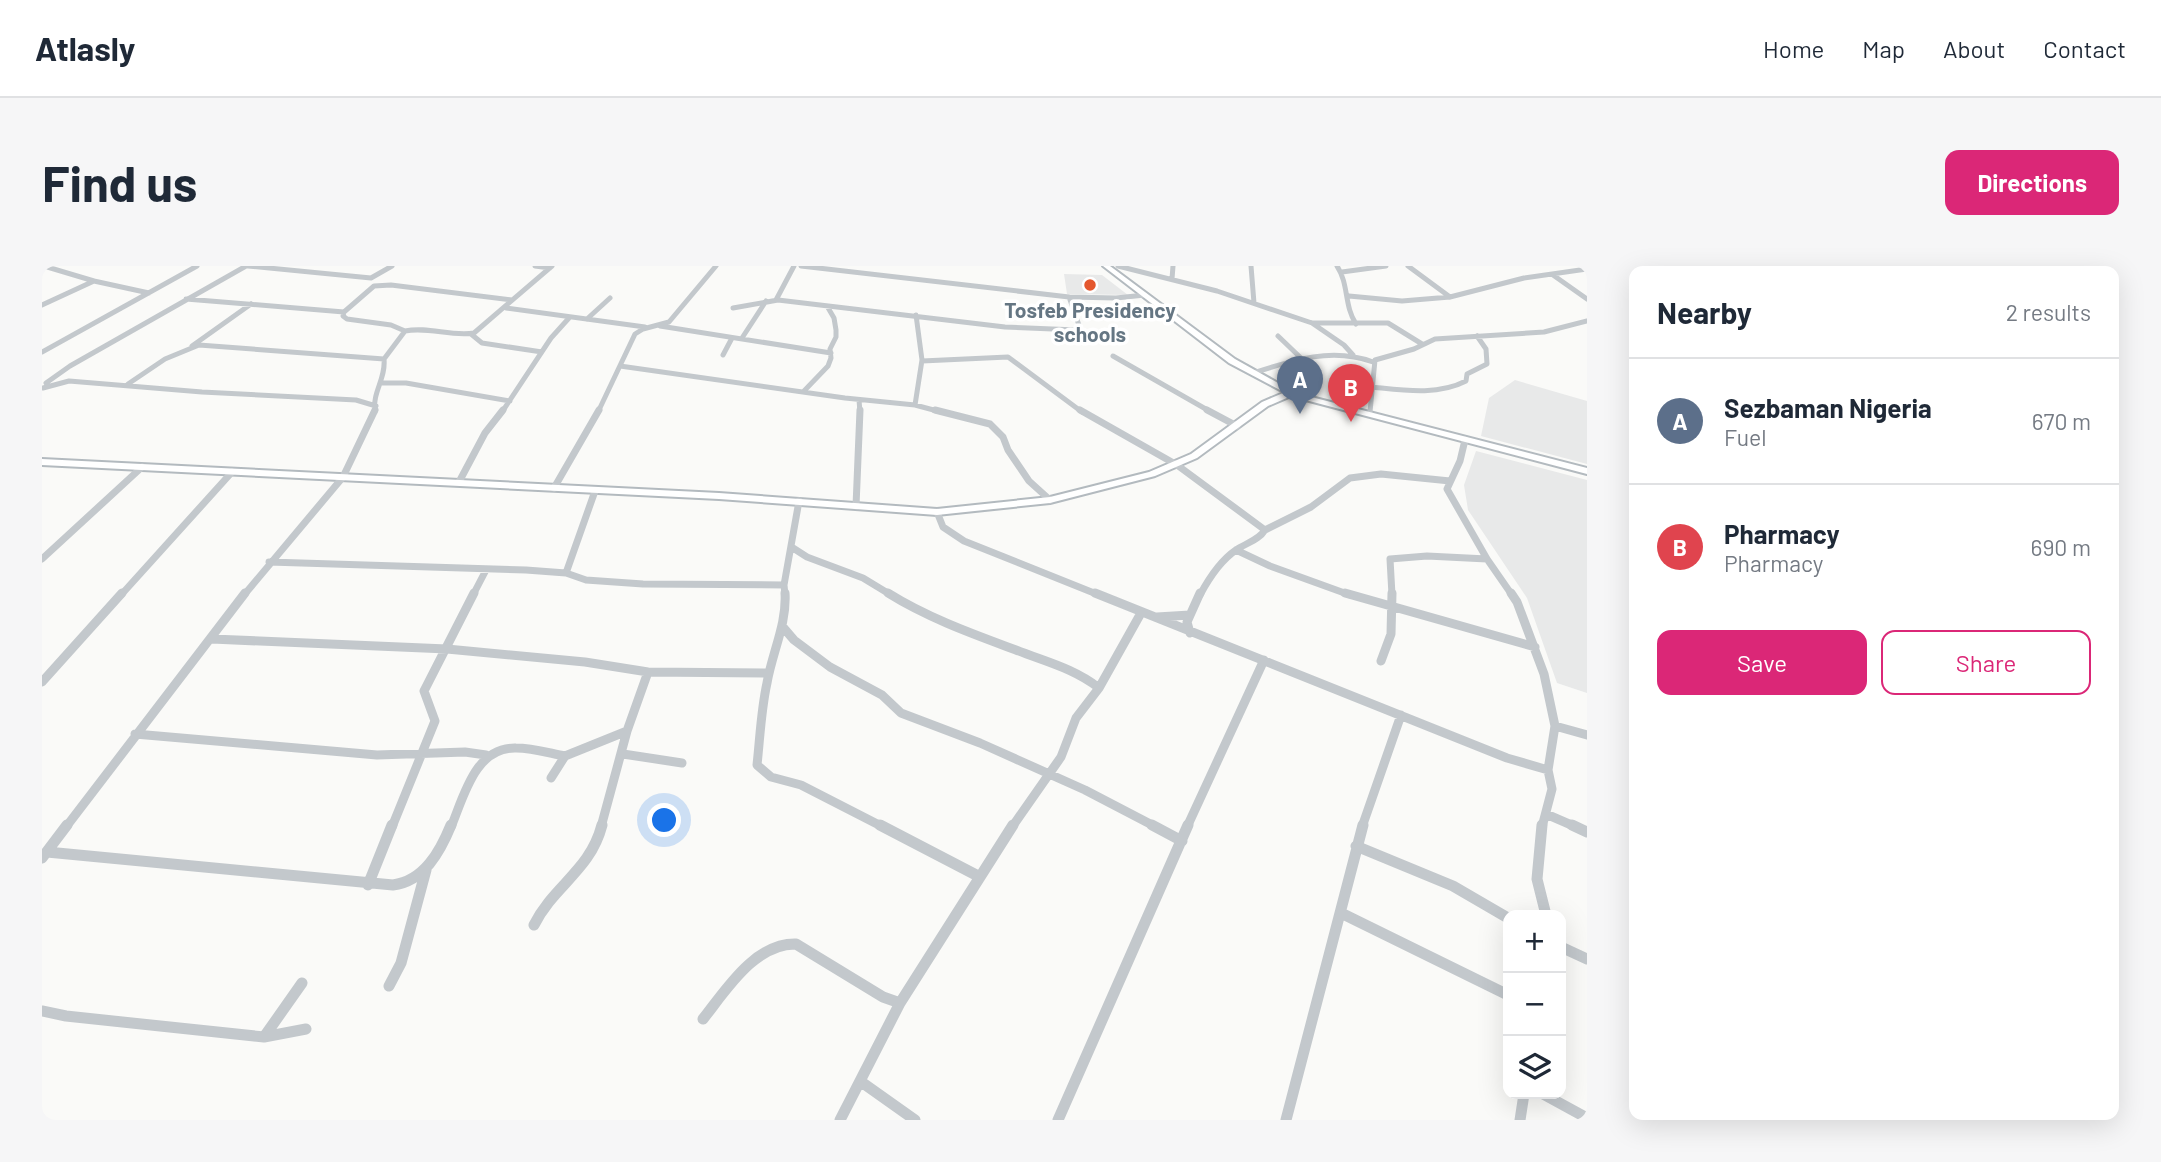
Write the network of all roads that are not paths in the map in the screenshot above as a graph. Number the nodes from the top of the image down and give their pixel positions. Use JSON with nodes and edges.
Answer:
{"nodes":[{"id":1,"x":44,"y":266,"type":"edge"},
{"id":2,"x":197,"y":266,"type":"edge"},
{"id":3,"x":247,"y":266,"type":"edge"},
{"id":4,"x":392,"y":266,"type":"edge"},
{"id":5,"x":535,"y":266,"type":"edge"},
{"id":6,"x":716,"y":266,"type":"edge"},
{"id":7,"x":794,"y":266,"type":"edge"},
{"id":8,"x":801,"y":266,"type":"edge"},
{"id":9,"x":1106,"y":266,"type":"edge"},
{"id":10,"x":1118,"y":266,"type":"edge"},
{"id":11,"x":1173,"y":266,"type":"edge"},
{"id":12,"x":1251,"y":266,"type":"edge"},
{"id":13,"x":1338,"y":266,"type":"edge"},
{"id":14,"x":1386,"y":266,"type":"edge"},
{"id":15,"x":1408,"y":266,"type":"edge"},
{"id":16,"x":551,"y":267,"type":"edge"},
{"id":17,"x":1587,"y":269,"type":"edge"},
{"id":18,"x":1342,"y":272,"type":"junction"},
{"id":19,"x":1553,"y":275,"type":"junction"},
{"id":20,"x":371,"y":278,"type":"junction"},
{"id":21,"x":1172,"y":279,"type":"junction"},
{"id":22,"x":93,"y":281,"type":"junction"},
{"id":23,"x":374,"y":286,"type":"junction"},
{"id":24,"x":149,"y":293,"type":"junction"},
{"id":25,"x":1145,"y":295,"type":"junction"},
{"id":26,"x":1349,"y":296,"type":"junction"},
{"id":27,"x":1069,"y":297,"type":"junction"},
{"id":28,"x":1450,"y":297,"type":"junction"},
{"id":29,"x":186,"y":299,"type":"junction"},
{"id":30,"x":610,"y":299,"type":"dead end"},
{"id":31,"x":1587,"y":299,"type":"edge"},
{"id":32,"x":776,"y":300,"type":"junction"},
{"id":33,"x":766,"y":301,"type":"junction"},
{"id":34,"x":512,"y":303,"type":"junction"},
{"id":35,"x":1254,"y":303,"type":"junction"},
{"id":36,"x":251,"y":304,"type":"junction"},
{"id":37,"x":42,"y":305,"type":"edge"},
{"id":38,"x":827,"y":306,"type":"junction"},
{"id":39,"x":733,"y":308,"type":"dead end"},
{"id":40,"x":344,"y":312,"type":"junction"},
{"id":41,"x":916,"y":314,"type":"junction"},
{"id":42,"x":569,"y":318,"type":"junction"},
{"id":43,"x":587,"y":319,"type":"junction"},
{"id":44,"x":1587,"y":321,"type":"edge"},
{"id":45,"x":1311,"y":323,"type":"junction"},
{"id":46,"x":1356,"y":324,"type":"junction"},
{"id":47,"x":660,"y":326,"type":"junction"},
{"id":48,"x":645,"y":327,"type":"junction"},
{"id":49,"x":405,"y":331,"type":"junction"},
{"id":50,"x":471,"y":334,"type":"junction"},
{"id":51,"x":1477,"y":336,"type":"junction"},
{"id":52,"x":1278,"y":337,"type":"dead end"},
{"id":53,"x":732,"y":338,"type":"junction"},
{"id":54,"x":742,"y":338,"type":"junction"},
{"id":55,"x":1422,"y":344,"type":"junction"},
{"id":56,"x":191,"y":347,"type":"junction"},
{"id":57,"x":42,"y":352,"type":"edge"},
{"id":58,"x":542,"y":352,"type":"junction"},
{"id":59,"x":831,"y":353,"type":"junction"},
{"id":60,"x":723,"y":355,"type":"dead end"},
{"id":61,"x":1353,"y":355,"type":"junction"},
{"id":62,"x":1113,"y":356,"type":"dead end"},
{"id":63,"x":384,"y":359,"type":"junction"},
{"id":64,"x":1302,"y":359,"type":"junction"},
{"id":65,"x":922,"y":361,"type":"junction"},
{"id":66,"x":1373,"y":362,"type":"junction"},
{"id":67,"x":620,"y":366,"type":"junction"},
{"id":68,"x":1253,"y":373,"type":"junction"},
{"id":69,"x":380,"y":383,"type":"junction"},
{"id":70,"x":127,"y":384,"type":"junction"},
{"id":71,"x":1371,"y":387,"type":"junction"},
{"id":72,"x":42,"y":388,"type":"edge"},
{"id":73,"x":1283,"y":388,"type":"junction"},
{"id":74,"x":804,"y":391,"type":"junction"},
{"id":75,"x":859,"y":400,"type":"junction"},
{"id":76,"x":510,"y":401,"type":"junction"},
{"id":77,"x":1265,"y":404,"type":"junction"},
{"id":78,"x":915,"y":405,"type":"junction"},
{"id":79,"x":376,"y":406,"type":"junction"},
{"id":80,"x":1370,"y":412,"type":"junction"},
{"id":81,"x":1237,"y":426,"type":"junction"},
{"id":82,"x":1465,"y":440,"type":"junction"},
{"id":83,"x":42,"y":462,"type":"edge"},
{"id":84,"x":1177,"y":465,"type":"junction"},
{"id":85,"x":142,"y":467,"type":"junction"},
{"id":86,"x":1587,"y":470,"type":"edge"},
{"id":87,"x":232,"y":472,"type":"junction"},
{"id":88,"x":343,"y":477,"type":"junction"},
{"id":89,"x":1450,"y":481,"type":"junction"},
{"id":90,"x":459,"y":482,"type":"junction"},
{"id":91,"x":554,"y":488,"type":"junction"},
{"id":92,"x":596,"y":491,"type":"junction"},
{"id":93,"x":1049,"y":500,"type":"junction"},
{"id":94,"x":799,"y":501,"type":"junction"},
{"id":95,"x":856,"y":506,"type":"junction"},
{"id":96,"x":937,"y":512,"type":"junction"},
{"id":97,"x":1265,"y":530,"type":"junction"},
{"id":98,"x":793,"y":548,"type":"junction"},
{"id":99,"x":1236,"y":550,"type":"junction"},
{"id":100,"x":42,"y":559,"type":"edge"},
{"id":101,"x":1487,"y":559,"type":"junction"},
{"id":102,"x":270,"y":562,"type":"junction"},
{"id":103,"x":486,"y":570,"type":"junction"},
{"id":104,"x":566,"y":573,"type":"junction"},
{"id":105,"x":784,"y":585,"type":"junction"},
{"id":106,"x":1393,"y":608,"type":"junction"},
{"id":107,"x":1146,"y":615,"type":"junction"},
{"id":108,"x":1190,"y":615,"type":"junction"},
{"id":109,"x":782,"y":626,"type":"junction"},
{"id":110,"x":1190,"y":633,"type":"junction"},
{"id":111,"x":212,"y":639,"type":"junction"},
{"id":112,"x":1535,"y":648,"type":"junction"},
{"id":113,"x":447,"y":649,"type":"junction"},
{"id":114,"x":1264,"y":660,"type":"junction"},
{"id":115,"x":1381,"y":662,"type":"dead end"},
{"id":116,"x":648,"y":672,"type":"junction"},
{"id":117,"x":769,"y":673,"type":"junction"},
{"id":118,"x":42,"y":682,"type":"edge"},
{"id":119,"x":1099,"y":688,"type":"junction"},
{"id":120,"x":1401,"y":715,"type":"junction"},
{"id":121,"x":1555,"y":726,"type":"junction"},
{"id":122,"x":627,"y":731,"type":"junction"},
{"id":123,"x":135,"y":734,"type":"junction"},
{"id":124,"x":1587,"y":735,"type":"edge"},
{"id":125,"x":623,"y":754,"type":"junction"},
{"id":126,"x":422,"y":755,"type":"junction"},
{"id":127,"x":486,"y":755,"type":"junction"},
{"id":128,"x":565,"y":756,"type":"junction"},
{"id":129,"x":682,"y":763,"type":"dead end"},
{"id":130,"x":1548,"y":771,"type":"junction"},
{"id":131,"x":1050,"y":775,"type":"junction"},
{"id":132,"x":551,"y":778,"type":"dead end"},
{"id":133,"x":1546,"y":814,"type":"junction"},
{"id":134,"x":1587,"y":832,"type":"edge"},
{"id":135,"x":1182,"y":841,"type":"junction"},
{"id":136,"x":1356,"y":846,"type":"junction"},
{"id":137,"x":45,"y":855,"type":"edge"},
{"id":138,"x":426,"y":870,"type":"junction"},
{"id":139,"x":980,"y":877,"type":"junction"},
{"id":140,"x":368,"y":885,"type":"junction"},
{"id":141,"x":1545,"y":910,"type":"edge"},
{"id":142,"x":1340,"y":913,"type":"junction"},
{"id":143,"x":1503,"y":915,"type":"edge"},
{"id":144,"x":534,"y":925,"type":"dead end"},
{"id":145,"x":1566,"y":949,"type":"edge"},
{"id":146,"x":1587,"y":959,"type":"edge"},
{"id":147,"x":302,"y":983,"type":"dead end"},
{"id":148,"x":389,"y":986,"type":"dead end"},
{"id":149,"x":1503,"y":993,"type":"edge"},
{"id":150,"x":901,"y":1003,"type":"junction"},
{"id":151,"x":42,"y":1011,"type":"edge"},
{"id":152,"x":703,"y":1019,"type":"dead end"},
{"id":153,"x":306,"y":1029,"type":"dead end"},
{"id":154,"x":264,"y":1037,"type":"junction"},
{"id":155,"x":860,"y":1081,"type":"junction"},
{"id":156,"x":1523,"y":1099,"type":"edge"},
{"id":157,"x":1552,"y":1099,"type":"edge"},
{"id":158,"x":1587,"y":1118,"type":"edge"},
{"id":159,"x":840,"y":1120,"type":"edge"},
{"id":160,"x":915,"y":1120,"type":"edge"},
{"id":161,"x":1058,"y":1120,"type":"edge"},
{"id":162,"x":1286,"y":1120,"type":"edge"},
{"id":163,"x":1520,"y":1120,"type":"edge"}],
"edges":[{"from":1,"to":22,"type":"street"},
{"from":2,"to":24,"type":"street"},
{"from":3,"to":20,"type":"street"},
{"from":3,"to":29,"type":"street"},
{"from":4,"to":20,"type":"street"},
{"from":5,"to":16,"type":"street"},
{"from":6,"to":47,"type":"street"},
{"from":7,"to":32,"type":"street"},
{"from":8,"to":27,"type":"street"},
{"from":9,"to":25,"type":"main road"},
{"from":10,"to":21,"type":"street"},
{"from":11,"to":21,"type":"street"},
{"from":12,"to":35,"type":"street"},
{"from":13,"to":18,"type":"street"},
{"from":14,"to":18,"type":"street"},
{"from":15,"to":28,"type":"street"},
{"from":16,"to":34,"type":"street"},
{"from":17,"to":19,"type":"street"},
{"from":18,"to":26,"type":"street"},
{"from":19,"to":28,"type":"street"},
{"from":19,"to":31,"type":"street"},
{"from":20,"to":23,"type":"street"},
{"from":21,"to":35,"type":"street"},
{"from":22,"to":24,"type":"street"},
{"from":22,"to":37,"type":"street"},
{"from":23,"to":34,"type":"street"},
{"from":23,"to":40,"type":"street"},
{"from":24,"to":57,"type":"street"},
{"from":25,"to":27,"type":"street"},
{"from":25,"to":68,"type":"main road"},
{"from":26,"to":28,"type":"street"},
{"from":26,"to":46,"type":"street"},
{"from":27,"to":41,"type":"street"},
{"from":29,"to":36,"type":"street"},
{"from":29,"to":72,"type":"street"},
{"from":30,"to":43,"type":"street"},
{"from":32,"to":33,"type":"street"},
{"from":32,"to":38,"type":"street"},
{"from":33,"to":39,"type":"street"},
{"from":33,"to":54,"type":"street"},
{"from":34,"to":42,"type":"street"},
{"from":34,"to":50,"type":"street"},
{"from":35,"to":45,"type":"street"},
{"from":36,"to":40,"type":"street"},
{"from":36,"to":56,"type":"street"},
{"from":38,"to":41,"type":"street"},
{"from":38,"to":59,"type":"street"},
{"from":40,"to":49,"type":"street"},
{"from":41,"to":65,"type":"street"},
{"from":42,"to":43,"type":"street"},
{"from":42,"to":58,"type":"street"},
{"from":43,"to":48,"type":"street"},
{"from":44,"to":51,"type":"street"},
{"from":45,"to":46,"type":"street"},
{"from":45,"to":61,"type":"street"},
{"from":46,"to":55,"type":"street"},
{"from":47,"to":48,"type":"street"},
{"from":47,"to":53,"type":"street"},
{"from":48,"to":67,"type":"street"},
{"from":49,"to":50,"type":"street"},
{"from":49,"to":63,"type":"street"},
{"from":50,"to":58,"type":"street"},
{"from":51,"to":55,"type":"street"},
{"from":51,"to":71,"type":"street"},
{"from":52,"to":64,"type":"street"},
{"from":53,"to":54,"type":"street"},
{"from":53,"to":60,"type":"street"},
{"from":54,"to":59,"type":"street"},
{"from":55,"to":66,"type":"street"},
{"from":56,"to":63,"type":"street"},
{"from":56,"to":70,"type":"street"},
{"from":58,"to":76,"type":"street"},
{"from":59,"to":74,"type":"street"},
{"from":61,"to":64,"type":"street"},
{"from":61,"to":66,"type":"street"},
{"from":62,"to":81,"type":"street"},
{"from":63,"to":69,"type":"street"},
{"from":64,"to":68,"type":"street"},
{"from":65,"to":78,"type":"street"},
{"from":65,"to":84,"type":"street"},
{"from":66,"to":71,"type":"street"},
{"from":67,"to":74,"type":"street"},
{"from":67,"to":91,"type":"street"},
{"from":68,"to":73,"type":"main road"},
{"from":69,"to":76,"type":"street"},
{"from":69,"to":79,"type":"street"},
{"from":70,"to":72,"type":"street"},
{"from":70,"to":79,"type":"street"},
{"from":71,"to":80,"type":"street"},
{"from":73,"to":77,"type":"main road"},
{"from":73,"to":80,"type":"main road"},
{"from":74,"to":75,"type":"street"},
{"from":75,"to":78,"type":"street"},
{"from":75,"to":95,"type":"street"},
{"from":76,"to":90,"type":"street"},
{"from":77,"to":81,"type":"main road"},
{"from":77,"to":82,"type":"main road"},
{"from":78,"to":93,"type":"street"},
{"from":79,"to":88,"type":"street"},
{"from":80,"to":86,"type":"main road"},
{"from":81,"to":84,"type":"main road"},
{"from":82,"to":86,"type":"main road"},
{"from":82,"to":89,"type":"street"},
{"from":83,"to":85,"type":"main road"},
{"from":84,"to":93,"type":"main road"},
{"from":84,"to":97,"type":"street"},
{"from":85,"to":87,"type":"main road"},
{"from":85,"to":100,"type":"street"},
{"from":87,"to":88,"type":"main road"},
{"from":87,"to":118,"type":"street"},
{"from":88,"to":90,"type":"main road"},
{"from":88,"to":102,"type":"street"},
{"from":89,"to":97,"type":"street"},
{"from":89,"to":101,"type":"street"},
{"from":90,"to":91,"type":"main road"},
{"from":91,"to":92,"type":"main road"},
{"from":92,"to":94,"type":"main road"},
{"from":92,"to":104,"type":"street"},
{"from":93,"to":96,"type":"main road"},
{"from":94,"to":95,"type":"main road"},
{"from":94,"to":98,"type":"street"},
{"from":95,"to":96,"type":"main road"},
{"from":96,"to":107,"type":"street"},
{"from":97,"to":99,"type":"street"},
{"from":98,"to":105,"type":"street"},
{"from":98,"to":119,"type":"street"},
{"from":99,"to":106,"type":"street"},
{"from":99,"to":108,"type":"street"},
{"from":101,"to":106,"type":"street"},
{"from":101,"to":112,"type":"street"},
{"from":102,"to":103,"type":"street"},
{"from":102,"to":111,"type":"street"},
{"from":103,"to":104,"type":"street"},
{"from":103,"to":113,"type":"street"},
{"from":104,"to":105,"type":"street"},
{"from":105,"to":109,"type":"street"},
{"from":106,"to":112,"type":"street"},
{"from":106,"to":115,"type":"street"},
{"from":107,"to":108,"type":"street"},
{"from":107,"to":110,"type":"street"},
{"from":107,"to":119,"type":"street"},
{"from":108,"to":110,"type":"street"},
{"from":109,"to":117,"type":"street"},
{"from":109,"to":131,"type":"street"},
{"from":110,"to":114,"type":"street"},
{"from":111,"to":113,"type":"street"},
{"from":111,"to":123,"type":"street"},
{"from":112,"to":121,"type":"street"},
{"from":113,"to":116,"type":"street"},
{"from":113,"to":126,"type":"street"},
{"from":114,"to":120,"type":"street"},
{"from":114,"to":135,"type":"street"},
{"from":116,"to":117,"type":"street"},
{"from":116,"to":122,"type":"street"},
{"from":117,"to":139,"type":"street"},
{"from":119,"to":131,"type":"street"},
{"from":120,"to":130,"type":"street"},
{"from":120,"to":136,"type":"street"},
{"from":121,"to":124,"type":"street"},
{"from":121,"to":130,"type":"street"},
{"from":122,"to":125,"type":"street"},
{"from":122,"to":128,"type":"street"},
{"from":123,"to":126,"type":"street"},
{"from":123,"to":137,"type":"street"},
{"from":125,"to":129,"type":"street"},
{"from":125,"to":144,"type":"street"},
{"from":126,"to":127,"type":"street"},
{"from":126,"to":140,"type":"street"},
{"from":127,"to":128,"type":"street"},
{"from":127,"to":138,"type":"street"},
{"from":128,"to":132,"type":"street"},
{"from":130,"to":133,"type":"street"},
{"from":131,"to":135,"type":"street"},
{"from":131,"to":139,"type":"street"},
{"from":133,"to":134,"type":"street"},
{"from":133,"to":141,"type":"street"},
{"from":135,"to":161,"type":"street"},
{"from":136,"to":142,"type":"street"},
{"from":136,"to":143,"type":"street"},
{"from":137,"to":140,"type":"street"},
{"from":138,"to":140,"type":"street"},
{"from":138,"to":148,"type":"street"},
{"from":139,"to":150,"type":"street"},
{"from":142,"to":149,"type":"street"},
{"from":142,"to":162,"type":"street"},
{"from":145,"to":146,"type":"street"},
{"from":147,"to":154,"type":"street"},
{"from":150,"to":152,"type":"street"},
{"from":150,"to":155,"type":"street"},
{"from":151,"to":154,"type":"street"},
{"from":153,"to":154,"type":"street"},
{"from":155,"to":159,"type":"street"},
{"from":155,"to":160,"type":"street"},
{"from":156,"to":163,"type":"street"},
{"from":157,"to":158,"type":"street"}]}
